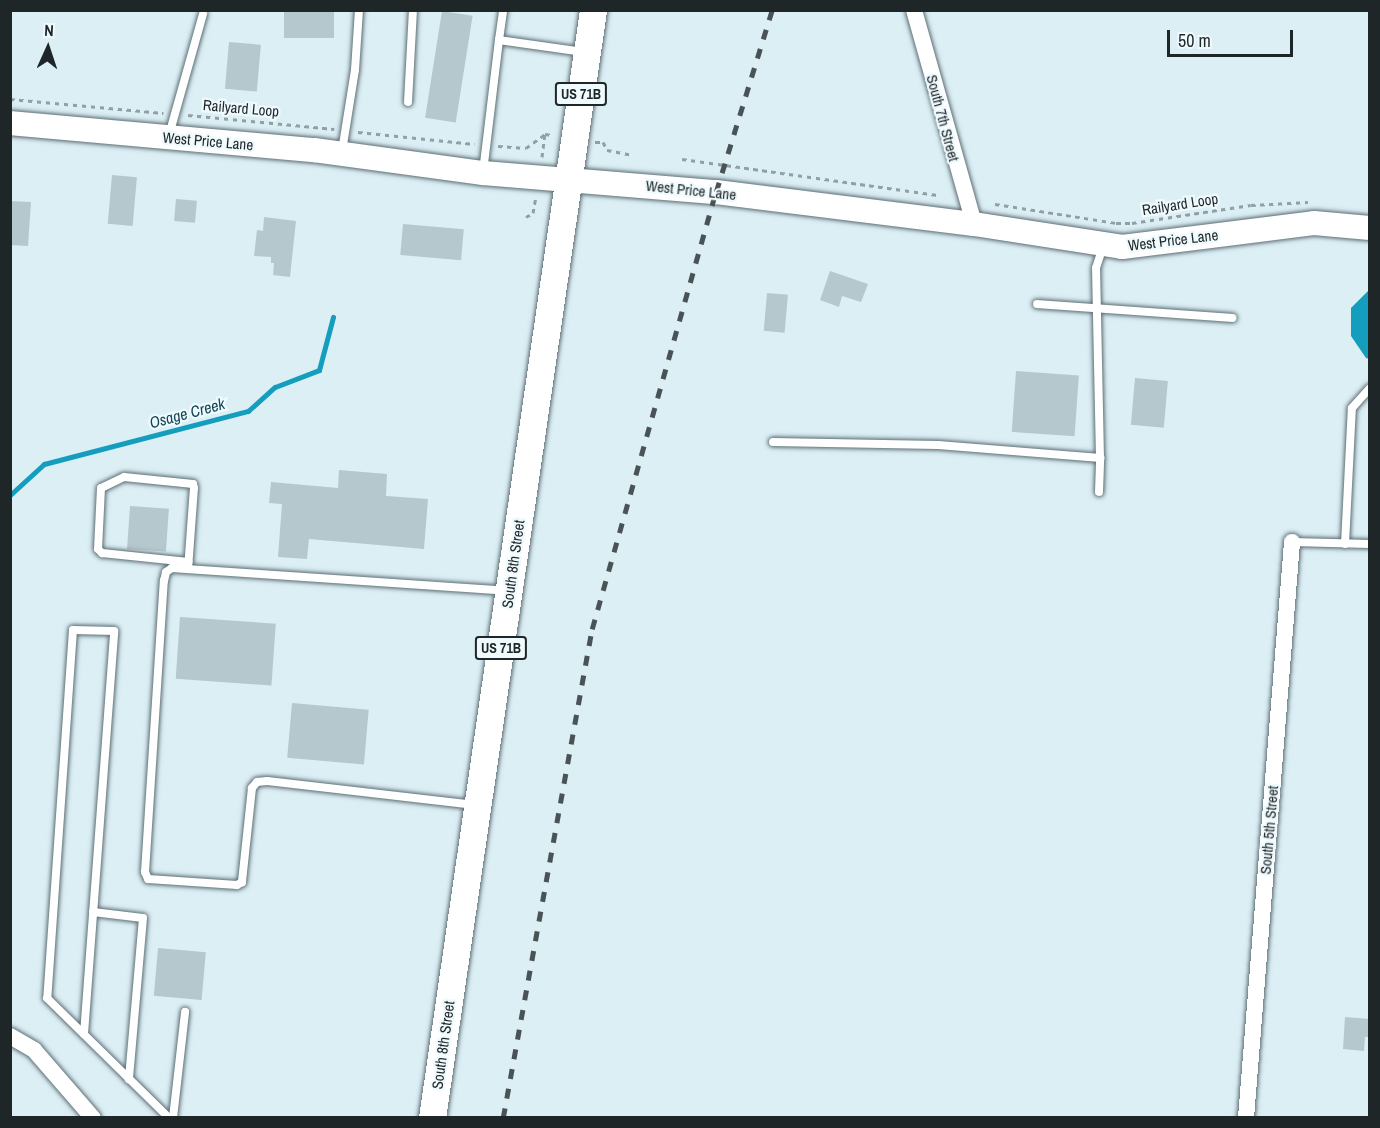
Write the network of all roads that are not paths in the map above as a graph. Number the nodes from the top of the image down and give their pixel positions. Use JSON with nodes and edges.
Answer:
{"nodes":[{"id":1,"x":359,"y":10,"type":"edge"},
{"id":2,"x":412,"y":10,"type":"edge"},
{"id":3,"x":503,"y":10,"type":"edge"},
{"id":4,"x":593,"y":10,"type":"edge"},
{"id":5,"x":914,"y":10,"type":"edge"},
{"id":6,"x":203,"y":14,"type":"dead end"},
{"id":7,"x":499,"y":40,"type":"junction"},
{"id":8,"x":587,"y":53,"type":"junction"},
{"id":9,"x":408,"y":102,"type":"dead end"},
{"id":10,"x":10,"y":123,"type":"edge"},
{"id":11,"x":169,"y":138,"type":"junction"},
{"id":12,"x":341,"y":154,"type":"junction"},
{"id":13,"x":483,"y":173,"type":"junction"},
{"id":14,"x":569,"y":178,"type":"junction"},
{"id":15,"x":974,"y":224,"type":"junction"},
{"id":16,"x":1370,"y":228,"type":"edge"},
{"id":17,"x":1104,"y":244,"type":"junction"},
{"id":18,"x":1037,"y":304,"type":"dead end"},
{"id":19,"x":1098,"y":308,"type":"junction"},
{"id":20,"x":1233,"y":318,"type":"dead end"},
{"id":21,"x":1370,"y":388,"type":"edge"},
{"id":22,"x":773,"y":442,"type":"dead end"},
{"id":23,"x":1100,"y":458,"type":"junction"},
{"id":24,"x":1099,"y":492,"type":"dead end"},
{"id":25,"x":1292,"y":542,"type":"joint"},
{"id":26,"x":1345,"y":544,"type":"junction"},
{"id":27,"x":1370,"y":544,"type":"edge"},
{"id":28,"x":189,"y":565,"type":"junction"},
{"id":29,"x":509,"y":592,"type":"junction"},
{"id":30,"x":478,"y":806,"type":"junction"},
{"id":31,"x":93,"y":912,"type":"junction"},
{"id":32,"x":185,"y":1012,"type":"dead end"},
{"id":33,"x":84,"y":1034,"type":"junction"},
{"id":34,"x":10,"y":1036,"type":"edge"},
{"id":35,"x":129,"y":1078,"type":"junction"},
{"id":36,"x":93,"y":1118,"type":"edge"},
{"id":37,"x":171,"y":1118,"type":"edge"},
{"id":38,"x":432,"y":1118,"type":"edge"},
{"id":39,"x":1246,"y":1118,"type":"edge"}],
"edges":[{"from":1,"to":12,"type":"lane"},
{"from":2,"to":9,"type":"lane"},
{"from":3,"to":7,"type":"lane"},
{"from":4,"to":8,"type":"main road","name":"South 8th Street","number":"US 71B"},
{"from":5,"to":15,"type":"street","name":"South 7th Street"},
{"from":6,"to":11,"type":"lane"},
{"from":7,"to":8,"type":"lane"},
{"from":7,"to":13,"type":"lane"},
{"from":8,"to":14,"type":"main road","name":"South 8th Street","number":"US 71B"},
{"from":10,"to":11,"type":"street","name":"West Price Lane"},
{"from":11,"to":12,"type":"street","name":"West Price Lane"},
{"from":12,"to":13,"type":"street","name":"West Price Lane"},
{"from":13,"to":14,"type":"street","name":"West Price Lane"},
{"from":14,"to":15,"type":"street","name":"West Price Lane"},
{"from":14,"to":29,"type":"main road","name":"South 8th Street","number":"US 71B"},
{"from":15,"to":17,"type":"street","name":"West Price Lane"},
{"from":16,"to":17,"type":"street","name":"West Price Lane"},
{"from":17,"to":19,"type":"lane"},
{"from":18,"to":19,"type":"lane"},
{"from":19,"to":20,"type":"lane"},
{"from":19,"to":23,"type":"lane"},
{"from":21,"to":26,"type":"lane"},
{"from":22,"to":23,"type":"lane"},
{"from":23,"to":24,"type":"lane"},
{"from":25,"to":26,"type":"lane"},
{"from":25,"to":39,"type":"street","name":"South 5th Street"},
{"from":26,"to":27,"type":"lane"},
{"from":28,"to":28,"type":"lane"},
{"from":28,"to":29,"type":"lane"},
{"from":28,"to":30,"type":"lane"},
{"from":29,"to":30,"type":"main road","name":"South 8th Street","number":"US 71B"},
{"from":30,"to":38,"type":"main road","name":"South 8th Street","number":"US 71B"},
{"from":31,"to":33,"type":"lane"},
{"from":31,"to":33,"type":"lane"},
{"from":31,"to":35,"type":"lane"},
{"from":32,"to":37,"type":"lane"},
{"from":33,"to":35,"type":"lane"},
{"from":34,"to":36,"type":"street"},
{"from":35,"to":37,"type":"lane"}]}
